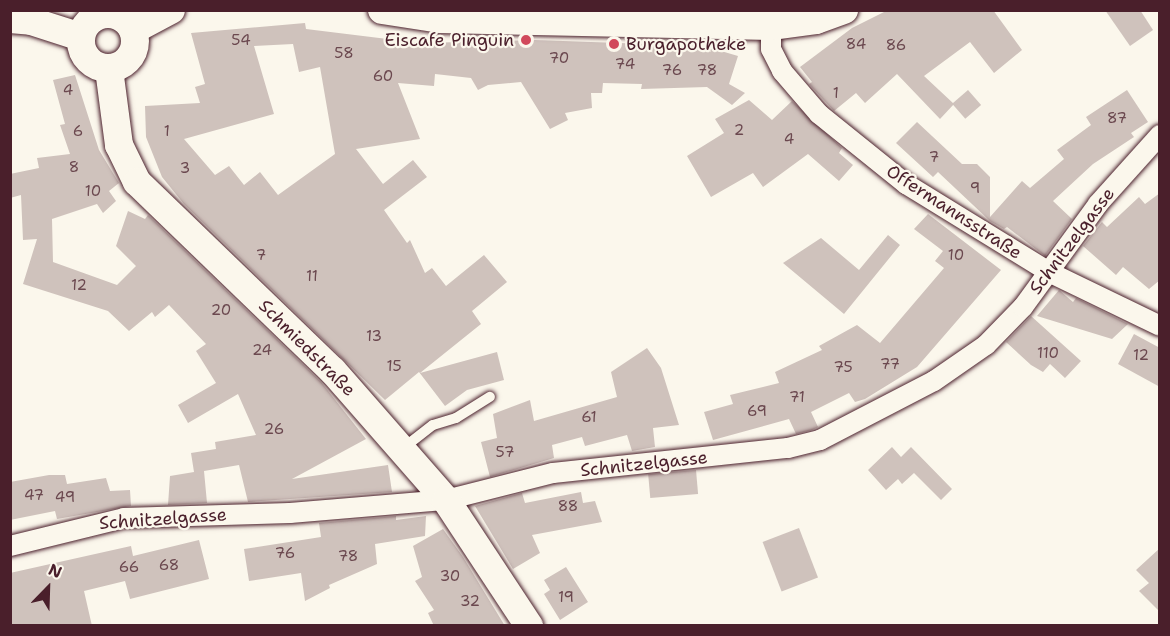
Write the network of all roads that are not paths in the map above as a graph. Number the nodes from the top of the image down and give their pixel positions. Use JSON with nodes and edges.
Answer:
{"nodes":[{"id":1,"x":171,"y":10,"type":"edge"},
{"id":2,"x":382,"y":10,"type":"edge"},
{"id":3,"x":844,"y":10,"type":"edge"},
{"id":4,"x":440,"y":15,"type":"edge"},
{"id":5,"x":10,"y":19,"type":"edge"},
{"id":6,"x":771,"y":26,"type":"junction"},
{"id":7,"x":133,"y":30,"type":"junction"},
{"id":8,"x":81,"y":37,"type":"junction"},
{"id":9,"x":109,"y":69,"type":"junction"},
{"id":10,"x":1160,"y":135,"type":"edge"},
{"id":11,"x":1049,"y":272,"type":"junction"},
{"id":12,"x":1160,"y":326,"type":"edge"},
{"id":13,"x":490,"y":397,"type":"dead end"},
{"id":14,"x":402,"y":449,"type":"junction"},
{"id":15,"x":446,"y":500,"type":"junction"},
{"id":16,"x":10,"y":546,"type":"edge"},
{"id":17,"x":529,"y":626,"type":"edge"}],
"edges":[{"from":1,"to":7,"type":"main road"},
{"from":2,"to":4,"type":"main road"},
{"from":3,"to":6,"type":"main road"},
{"from":4,"to":6,"type":"main road"},
{"from":5,"to":8,"type":"main road"},
{"from":6,"to":11,"type":"street","name":"Offermannsstraße"},
{"from":7,"to":8,"type":"main road"},
{"from":7,"to":9,"type":"main road"},
{"from":8,"to":9,"type":"main road"},
{"from":9,"to":14,"type":"main road","name":"Schmiedstraße"},
{"from":10,"to":11,"type":"street","name":"Schnitzelgasse"},
{"from":11,"to":12,"type":"street","name":"Offermannsstraße"},
{"from":11,"to":15,"type":"street","name":"Schnitzelgasse"},
{"from":13,"to":14,"type":"lane"},
{"from":14,"to":15,"type":"main road","name":"Schmiedstraße"},
{"from":15,"to":16,"type":"street","name":"Schnitzelgasse"},
{"from":15,"to":17,"type":"main road","name":"Schmiedstraße"}]}
